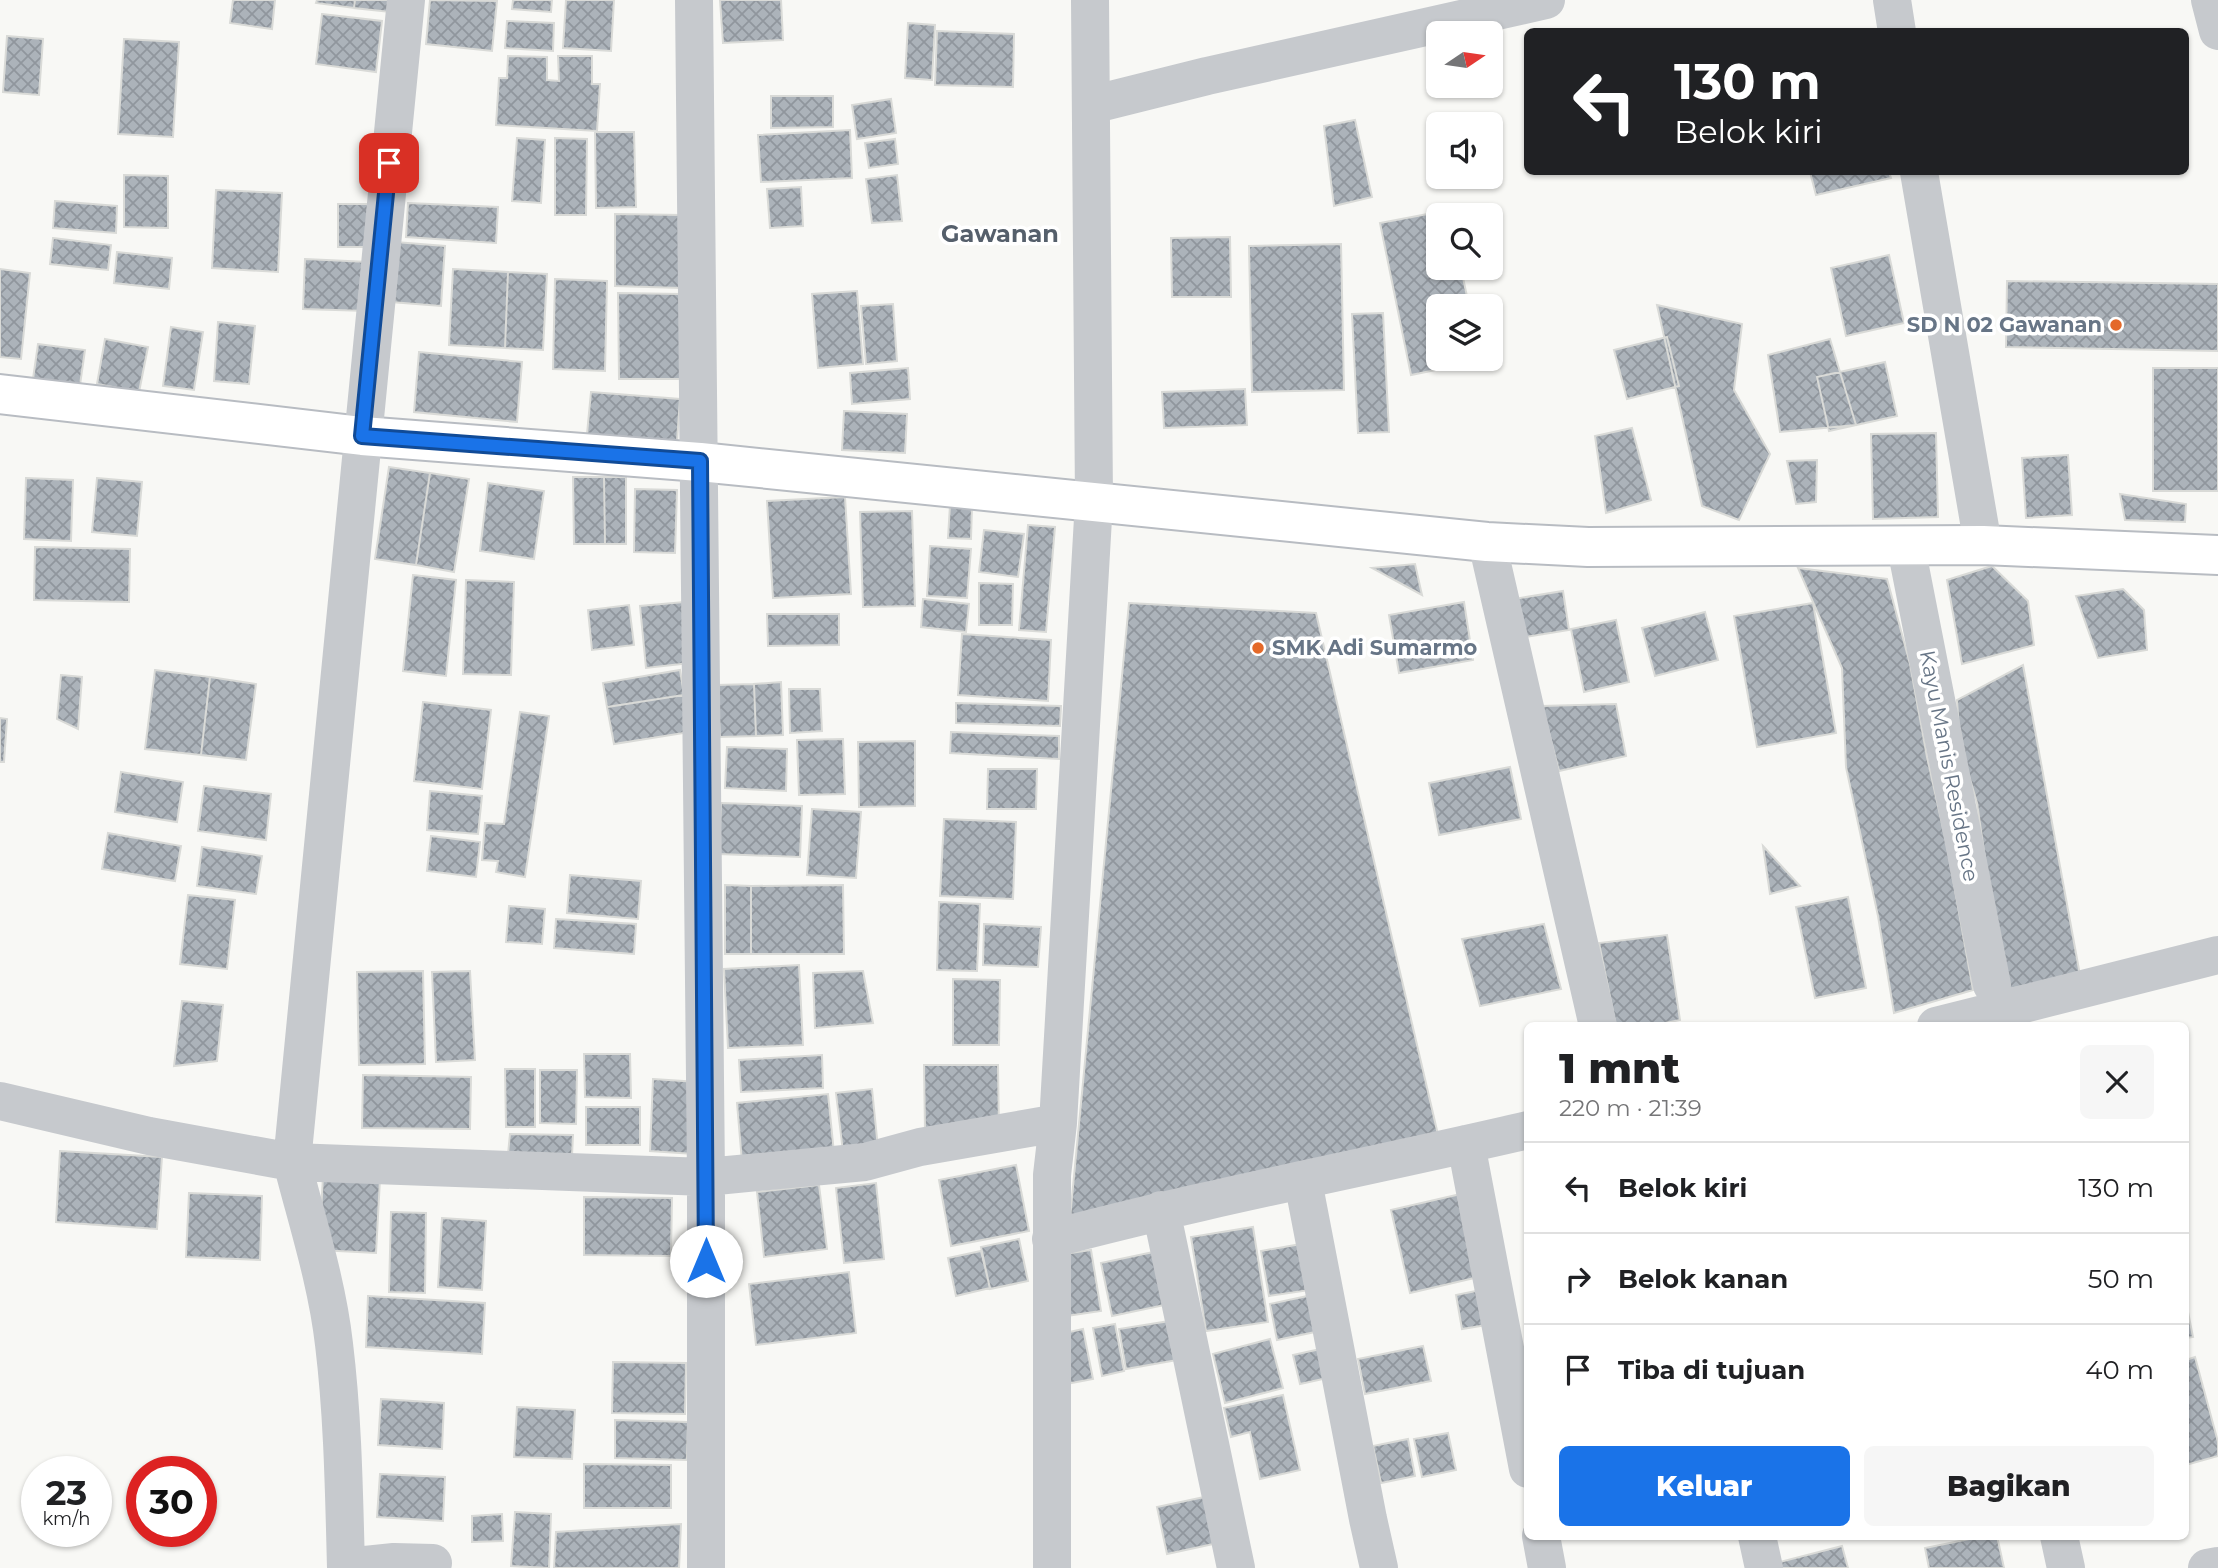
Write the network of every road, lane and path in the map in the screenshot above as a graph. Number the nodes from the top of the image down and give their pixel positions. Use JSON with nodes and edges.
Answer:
{"nodes":[{"id":1,"x":406,"y":0,"type":"edge"},
{"id":2,"x":694,"y":0,"type":"edge"},
{"id":3,"x":1090,"y":0,"type":"edge"},
{"id":4,"x":1546,"y":0,"type":"edge"},
{"id":5,"x":1892,"y":0,"type":"edge"},
{"id":6,"x":2210,"y":0,"type":"edge"},
{"id":7,"x":1896,"y":28,"type":"edge"},
{"id":8,"x":2218,"y":31,"type":"edge"},
{"id":9,"x":1091,"y":105,"type":"junction"},
{"id":10,"x":1920,"y":175,"type":"edge"},
{"id":11,"x":0,"y":394,"type":"edge"},
{"id":12,"x":362,"y":436,"type":"junction"},
{"id":13,"x":700,"y":461,"type":"junction"},
{"id":14,"x":1094,"y":501,"type":"junction"},
{"id":15,"x":1487,"y":542,"type":"junction"},
{"id":16,"x":1983,"y":545,"type":"junction"},
{"id":17,"x":1906,"y":547,"type":"junction"},
{"id":18,"x":2218,"y":555,"type":"edge"},
{"id":19,"x":2218,"y":955,"type":"edge"},
{"id":20,"x":1992,"y":985,"type":"dead end"},
{"id":21,"x":1597,"y":1022,"type":"edge"},
{"id":22,"x":1956,"y":1022,"type":"edge"},
{"id":23,"x":0,"y":1101,"type":"edge"},
{"id":24,"x":1058,"y":1124,"type":"junction"},
{"id":25,"x":1524,"y":1131,"type":"edge"},
{"id":26,"x":1466,"y":1144,"type":"junction"},
{"id":27,"x":292,"y":1161,"type":"junction"},
{"id":28,"x":706,"y":1177,"type":"junction"},
{"id":29,"x":1303,"y":1181,"type":"junction"},
{"id":30,"x":1161,"y":1210,"type":"junction"},
{"id":31,"x":1051,"y":1239,"type":"junction"},
{"id":32,"x":1524,"y":1448,"type":"edge"},
{"id":33,"x":1542,"y":1540,"type":"edge"},
{"id":34,"x":1758,"y":1540,"type":"edge"},
{"id":35,"x":2060,"y":1540,"type":"edge"},
{"id":36,"x":433,"y":1563,"type":"dead end"},
{"id":37,"x":2218,"y":1566,"type":"edge"},
{"id":38,"x":346,"y":1567,"type":"edge"},
{"id":39,"x":706,"y":1568,"type":"edge"},
{"id":40,"x":1052,"y":1568,"type":"edge"},
{"id":41,"x":1236,"y":1568,"type":"edge"},
{"id":42,"x":1379,"y":1568,"type":"edge"},
{"id":43,"x":1547,"y":1568,"type":"edge"},
{"id":44,"x":1764,"y":1568,"type":"edge"},
{"id":45,"x":2066,"y":1568,"type":"edge"},
{"id":46,"x":2207,"y":1568,"type":"edge"}],
"edges":[{"from":1,"to":12,"type":"street"},
{"from":2,"to":13,"type":"street"},
{"from":3,"to":9,"type":"street"},
{"from":4,"to":9,"type":"street"},
{"from":5,"to":7,"type":"street"},
{"from":6,"to":8,"type":"street"},
{"from":9,"to":14,"type":"street"},
{"from":10,"to":16,"type":"street"},
{"from":11,"to":12,"type":"street"},
{"from":12,"to":13,"type":"street"},
{"from":12,"to":27,"type":"street"},
{"from":13,"to":14,"type":"street"},
{"from":13,"to":28,"type":"street"},
{"from":14,"to":15,"type":"street"},
{"from":14,"to":24,"type":"street"},
{"from":15,"to":17,"type":"street"},
{"from":15,"to":21,"type":"street"},
{"from":16,"to":17,"type":"street"},
{"from":16,"to":18,"type":"street"},
{"from":17,"to":20,"type":"street","name":"Kayu Manis Residence"},
{"from":19,"to":22,"type":"street"},
{"from":23,"to":27,"type":"street"},
{"from":24,"to":28,"type":"street"},
{"from":24,"to":31,"type":"street"},
{"from":25,"to":26,"type":"street"},
{"from":26,"to":29,"type":"street"},
{"from":26,"to":32,"type":"street"},
{"from":27,"to":28,"type":"street"},
{"from":27,"to":38,"type":"street"},
{"from":28,"to":39,"type":"street"},
{"from":29,"to":30,"type":"street"},
{"from":29,"to":42,"type":"street"},
{"from":30,"to":31,"type":"street"},
{"from":30,"to":41,"type":"street"},
{"from":31,"to":40,"type":"street"},
{"from":33,"to":43,"type":"street"},
{"from":34,"to":44,"type":"street"},
{"from":35,"to":45,"type":"street"},
{"from":36,"to":38,"type":"street"},
{"from":37,"to":46,"type":"street"}]}
